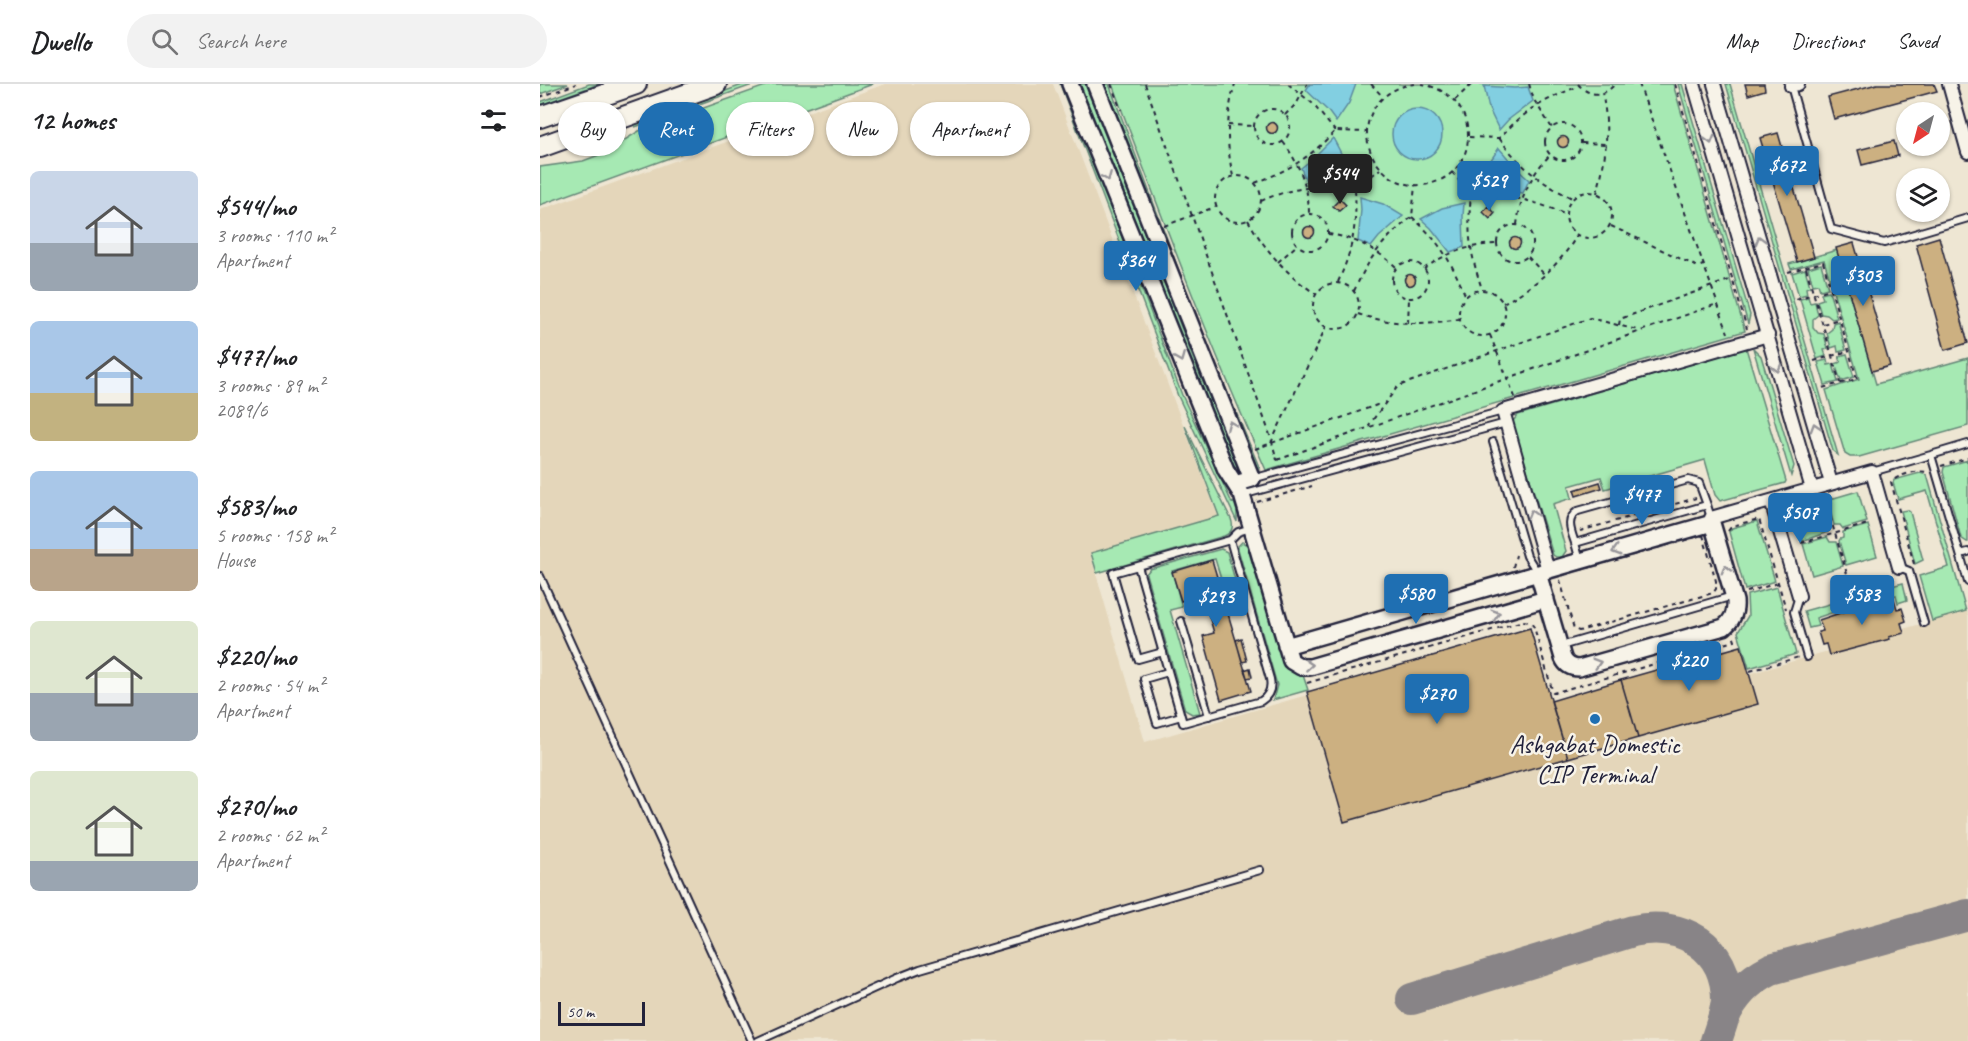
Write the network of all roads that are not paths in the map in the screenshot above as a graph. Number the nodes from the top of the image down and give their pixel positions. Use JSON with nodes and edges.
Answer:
{"nodes":[{"id":1,"x":636,"y":84,"type":"edge"},
{"id":2,"x":716,"y":84,"type":"edge"},
{"id":3,"x":1070,"y":84,"type":"edge"},
{"id":4,"x":1095,"y":84,"type":"edge"},
{"id":5,"x":1694,"y":84,"type":"edge"},
{"id":6,"x":1714,"y":84,"type":"edge"},
{"id":7,"x":1949,"y":84,"type":"edge"},
{"id":8,"x":1795,"y":85,"type":"edge"},
{"id":9,"x":540,"y":117,"type":"edge"},
{"id":10,"x":540,"y":147,"type":"edge"},
{"id":11,"x":1968,"y":149,"type":"edge"},
{"id":12,"x":1968,"y":218,"type":"edge"},
{"id":13,"x":1768,"y":335,"type":"junction"},
{"id":14,"x":1504,"y":417,"type":"junction"},
{"id":15,"x":1494,"y":442,"type":"dead end"},
{"id":16,"x":1968,"y":444,"type":"edge"},
{"id":17,"x":1931,"y":455,"type":"junction"},
{"id":18,"x":1872,"y":472,"type":"junction"},
{"id":19,"x":1252,"y":479,"type":"junction"},
{"id":20,"x":1831,"y":483,"type":"junction"},
{"id":21,"x":1812,"y":489,"type":"junction"},
{"id":22,"x":1244,"y":494,"type":"junction"},
{"id":23,"x":1771,"y":501,"type":"junction"},
{"id":24,"x":1707,"y":505,"type":"junction"},
{"id":25,"x":1712,"y":520,"type":"junction"},
{"id":26,"x":1251,"y":527,"type":"junction"},
{"id":27,"x":1230,"y":540,"type":"junction"},
{"id":28,"x":1575,"y":543,"type":"junction"},
{"id":29,"x":1968,"y":552,"type":"edge"},
{"id":30,"x":1960,"y":554,"type":"junction"},
{"id":31,"x":1580,"y":561,"type":"junction"},
{"id":32,"x":1138,"y":566,"type":"junction"},
{"id":33,"x":1899,"y":567,"type":"joint"},
{"id":34,"x":1543,"y":572,"type":"junction"},
{"id":35,"x":540,"y":576,"type":"edge"},
{"id":36,"x":1968,"y":582,"type":"edge"},
{"id":37,"x":1799,"y":596,"type":"joint"},
{"id":38,"x":1740,"y":597,"type":"junction"},
{"id":39,"x":1546,"y":599,"type":"junction"},
{"id":40,"x":1181,"y":621,"type":"dead end"},
{"id":41,"x":1924,"y":623,"type":"dead end"},
{"id":42,"x":1286,"y":646,"type":"junction"},
{"id":43,"x":1559,"y":646,"type":"junction"},
{"id":44,"x":1163,"y":652,"type":"junction"},
{"id":45,"x":1804,"y":657,"type":"road end"},
{"id":46,"x":1168,"y":672,"type":"junction"},
{"id":47,"x":1181,"y":716,"type":"junction"},
{"id":48,"x":1209,"y":716,"type":"junction"},
{"id":49,"x":1260,"y":870,"type":"dead end"},
{"id":50,"x":752,"y":1041,"type":"edge"},
{"id":51,"x":758,"y":1041,"type":"edge"}],
"edges":[{"from":1,"to":9,"type":"main road"},
{"from":2,"to":10,"type":"main road"},
{"from":3,"to":22,"type":"street","one_way":true},
{"from":19,"to":4,"type":"street","one_way":true},
{"from":5,"to":13,"type":"street","one_way":true},
{"from":20,"to":6,"type":"street","one_way":true},
{"from":7,"to":11,"type":"street"},
{"from":8,"to":12,"type":"lane"},
{"from":13,"to":14,"type":"street"},
{"from":13,"to":21,"type":"street","one_way":true},
{"from":14,"to":19,"type":"lane"},
{"from":14,"to":22,"type":"lane"},
{"from":34,"to":14,"type":"street","one_way":true},
{"from":15,"to":34,"type":"lane"},
{"from":16,"to":17,"type":"lane"},
{"from":17,"to":18,"type":"lane"},
{"from":17,"to":30,"type":"lane"},
{"from":18,"to":20,"type":"street"},
{"from":18,"to":33,"type":"street"},
{"from":19,"to":22,"type":"street"},
{"from":20,"to":21,"type":"street"},
{"from":21,"to":23,"type":"street"},
{"from":22,"to":26,"type":"street"},
{"from":23,"to":25,"type":"street"},
{"from":23,"to":37,"type":"street"},
{"from":24,"to":25,"type":"lane"},
{"from":24,"to":28,"type":"lane"},
{"from":24,"to":28,"type":"lane"},
{"from":25,"to":31,"type":"street","one_way":true},
{"from":38,"to":25,"type":"street","one_way":true},
{"from":26,"to":27,"type":"lane"},
{"from":26,"to":42,"type":"street"},
{"from":27,"to":32,"type":"lane"},
{"from":27,"to":48,"type":"lane"},
{"from":28,"to":31,"type":"lane"},
{"from":29,"to":30,"type":"lane"},
{"from":30,"to":36,"type":"lane"},
{"from":31,"to":34,"type":"street"},
{"from":32,"to":44,"type":"lane"},
{"from":32,"to":44,"type":"lane"},
{"from":33,"to":41,"type":"lane"},
{"from":34,"to":39,"type":"street"},
{"from":34,"to":42,"type":"street"},
{"from":35,"to":50,"type":"lane"},
{"from":37,"to":45,"type":"lane"},
{"from":38,"to":43,"type":"lane"},
{"from":43,"to":38,"type":"street","one_way":true},
{"from":42,"to":39,"type":"street","one_way":true},
{"from":39,"to":43,"type":"street"},
{"from":40,"to":48,"type":"lane"},
{"from":44,"to":46,"type":"lane"},
{"from":46,"to":47,"type":"lane"},
{"from":46,"to":47,"type":"lane"},
{"from":47,"to":48,"type":"lane"},
{"from":49,"to":51,"type":"lane"}]}
